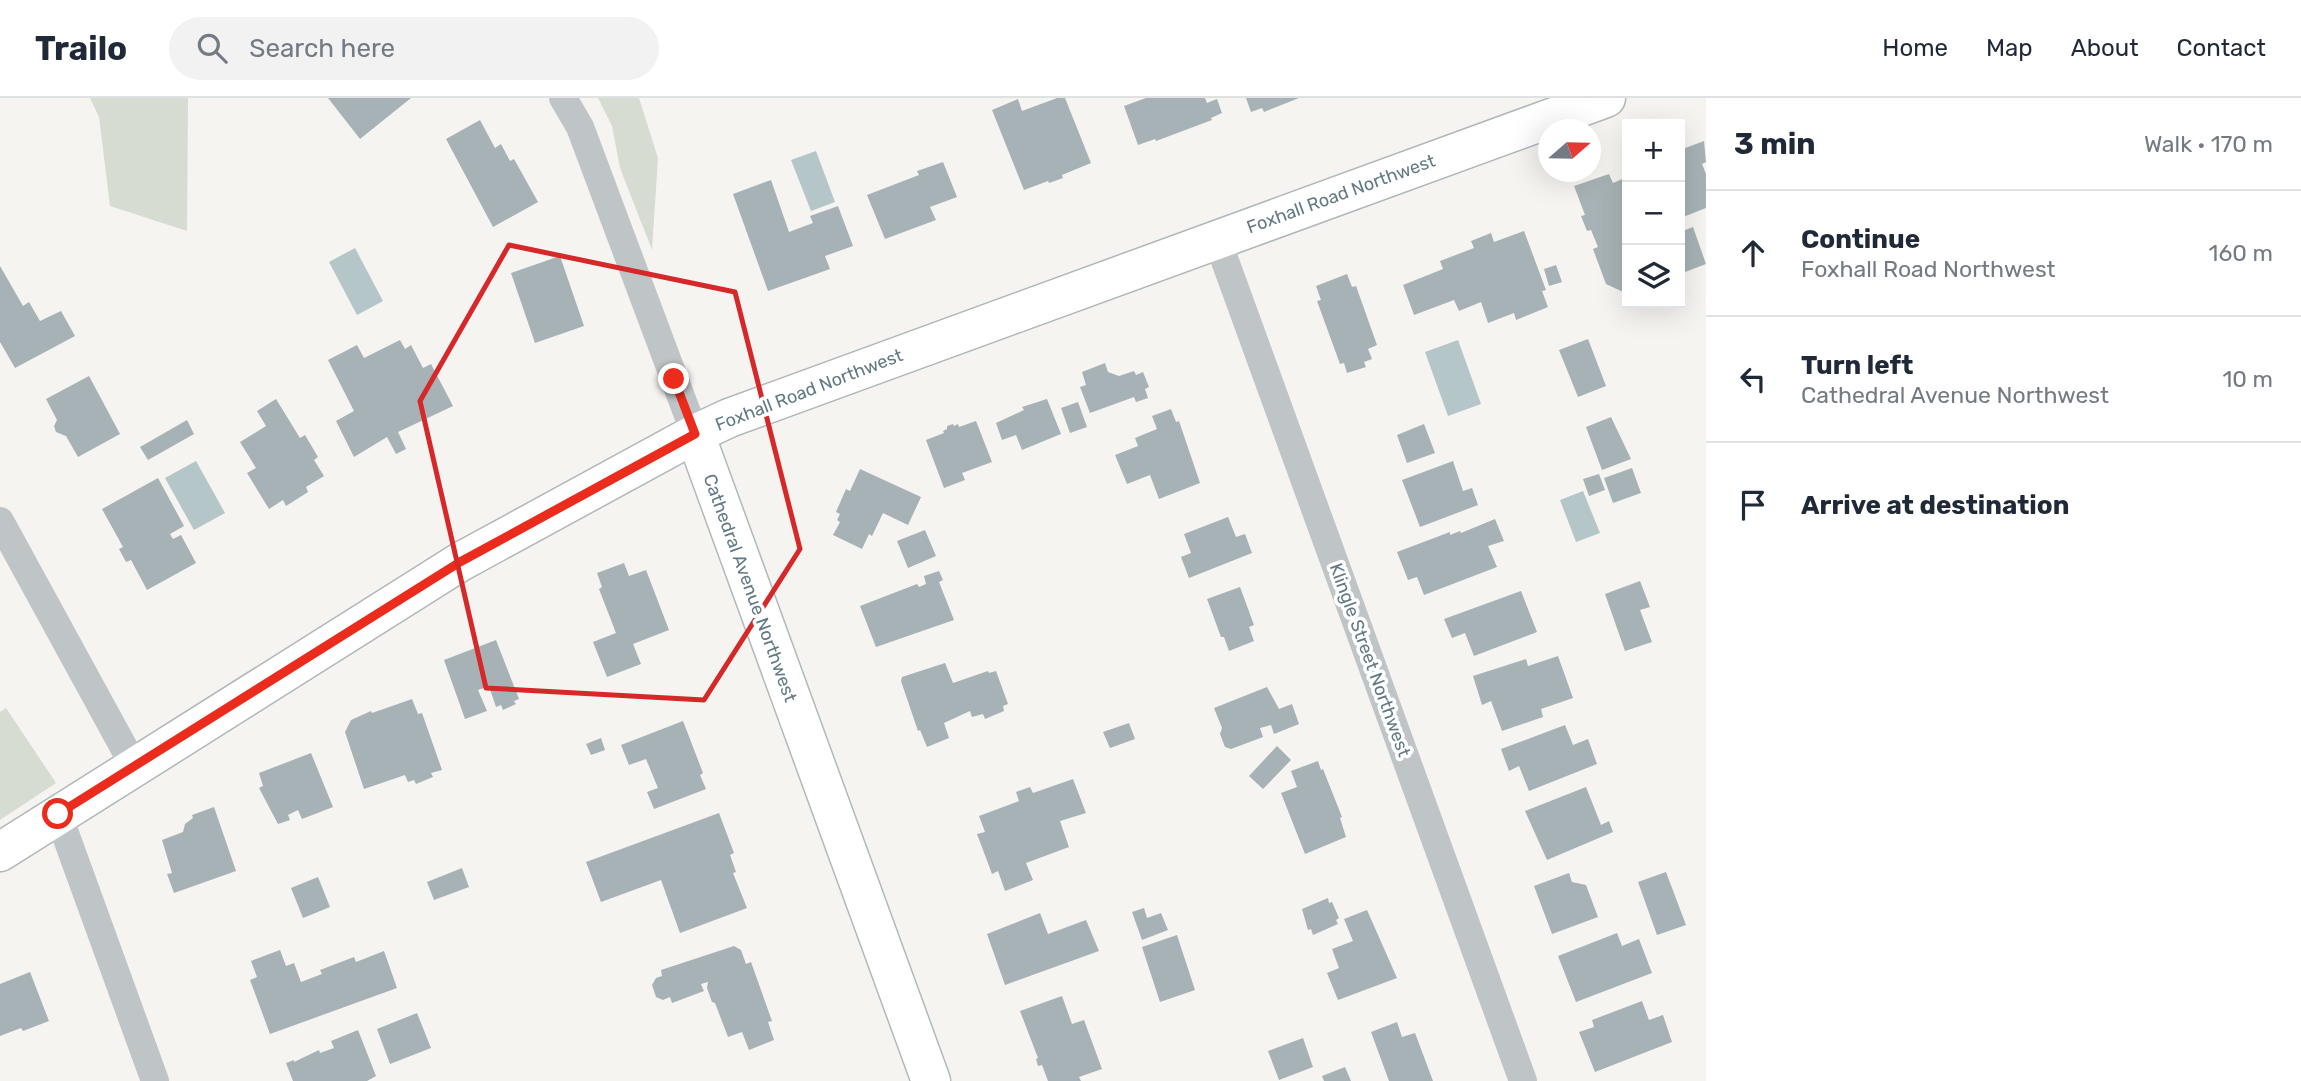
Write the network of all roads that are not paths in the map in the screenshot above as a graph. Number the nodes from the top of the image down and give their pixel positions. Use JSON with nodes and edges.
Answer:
{"nodes":[{"id":1,"x":564,"y":98,"type":"edge"},
{"id":2,"x":1606,"y":98,"type":"edge"},
{"id":3,"x":1217,"y":239,"type":"junction"},
{"id":4,"x":695,"y":434,"type":"junction"},
{"id":5,"x":0,"y":521,"type":"edge"},
{"id":6,"x":134,"y":766,"type":"junction"},
{"id":7,"x":58,"y":814,"type":"junction"},
{"id":8,"x":0,"y":852,"type":"edge"},
{"id":9,"x":155,"y":1081,"type":"edge"},
{"id":10,"x":931,"y":1081,"type":"edge"},
{"id":11,"x":1523,"y":1081,"type":"edge"}],
"edges":[{"from":1,"to":4,"type":"street","name":"Cathedral Avenue Northwest"},
{"from":2,"to":3,"type":"main road","name":"Foxhall Road Northwest"},
{"from":3,"to":4,"type":"main road","name":"Foxhall Road Northwest"},
{"from":3,"to":11,"type":"street","name":"Klingle Street Northwest"},
{"from":4,"to":6,"type":"main road","name":"Foxhall Road Northwest"},
{"from":4,"to":10,"type":"main road","name":"Cathedral Avenue Northwest"},
{"from":5,"to":6,"type":"street"},
{"from":6,"to":7,"type":"main road","name":"Foxhall Road Northwest"},
{"from":7,"to":8,"type":"main road","name":"Foxhall Road Northwest"},
{"from":7,"to":9,"type":"street"}]}
